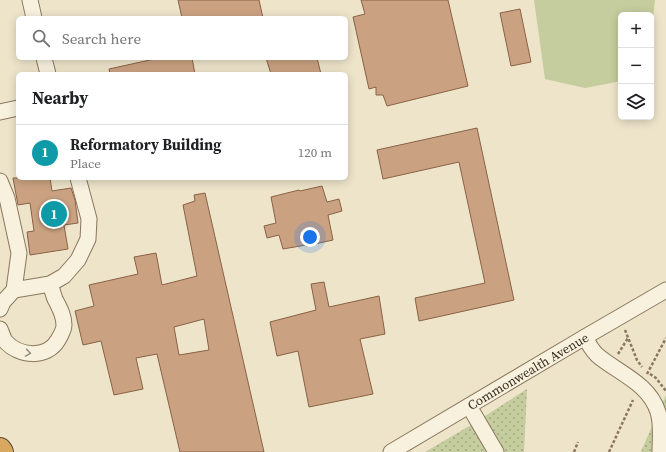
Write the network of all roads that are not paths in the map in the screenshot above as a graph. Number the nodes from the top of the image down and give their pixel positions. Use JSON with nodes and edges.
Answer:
{"nodes":[{"id":1,"x":30,"y":0,"type":"edge"},
{"id":2,"x":34,"y":16,"type":"edge"},
{"id":3,"x":44,"y":60,"type":"edge"},
{"id":4,"x":48,"y":72,"type":"edge"},
{"id":5,"x":16,"y":108,"type":"edge"},
{"id":6,"x":0,"y":112,"type":"edge"},
{"id":7,"x":79,"y":180,"type":"edge"},
{"id":8,"x":0,"y":181,"type":"edge"},
{"id":9,"x":50,"y":284,"type":"junction"},
{"id":10,"x":14,"y":290,"type":"junction"},
{"id":11,"x":666,"y":290,"type":"edge"},
{"id":12,"x":0,"y":309,"type":"edge"},
{"id":13,"x":0,"y":329,"type":"edge"},
{"id":14,"x":585,"y":337,"type":"junction"},
{"id":15,"x":469,"y":406,"type":"junction"},
{"id":16,"x":0,"y":448,"type":"edge"},
{"id":17,"x":2,"y":452,"type":"edge"},
{"id":18,"x":391,"y":452,"type":"edge"},
{"id":19,"x":496,"y":452,"type":"edge"},
{"id":20,"x":660,"y":452,"type":"edge"}],
"edges":[{"from":1,"to":2,"type":"street"},
{"from":3,"to":4,"type":"street"},
{"from":5,"to":6,"type":"street"},
{"from":7,"to":9,"type":"street"},
{"from":8,"to":10,"type":"street"},
{"from":9,"to":10,"type":"street"},
{"from":13,"to":9,"type":"street","one_way":true},
{"from":10,"to":12,"type":"street"},
{"from":11,"to":14,"type":"street","name":"Commonwealth Avenue"},
{"from":14,"to":15,"type":"street","name":"Commonwealth Avenue"},
{"from":14,"to":20,"type":"street"},
{"from":15,"to":18,"type":"street","name":"Commonwealth Avenue"},
{"from":15,"to":19,"type":"street"},
{"from":16,"to":17,"type":"highway"}]}
